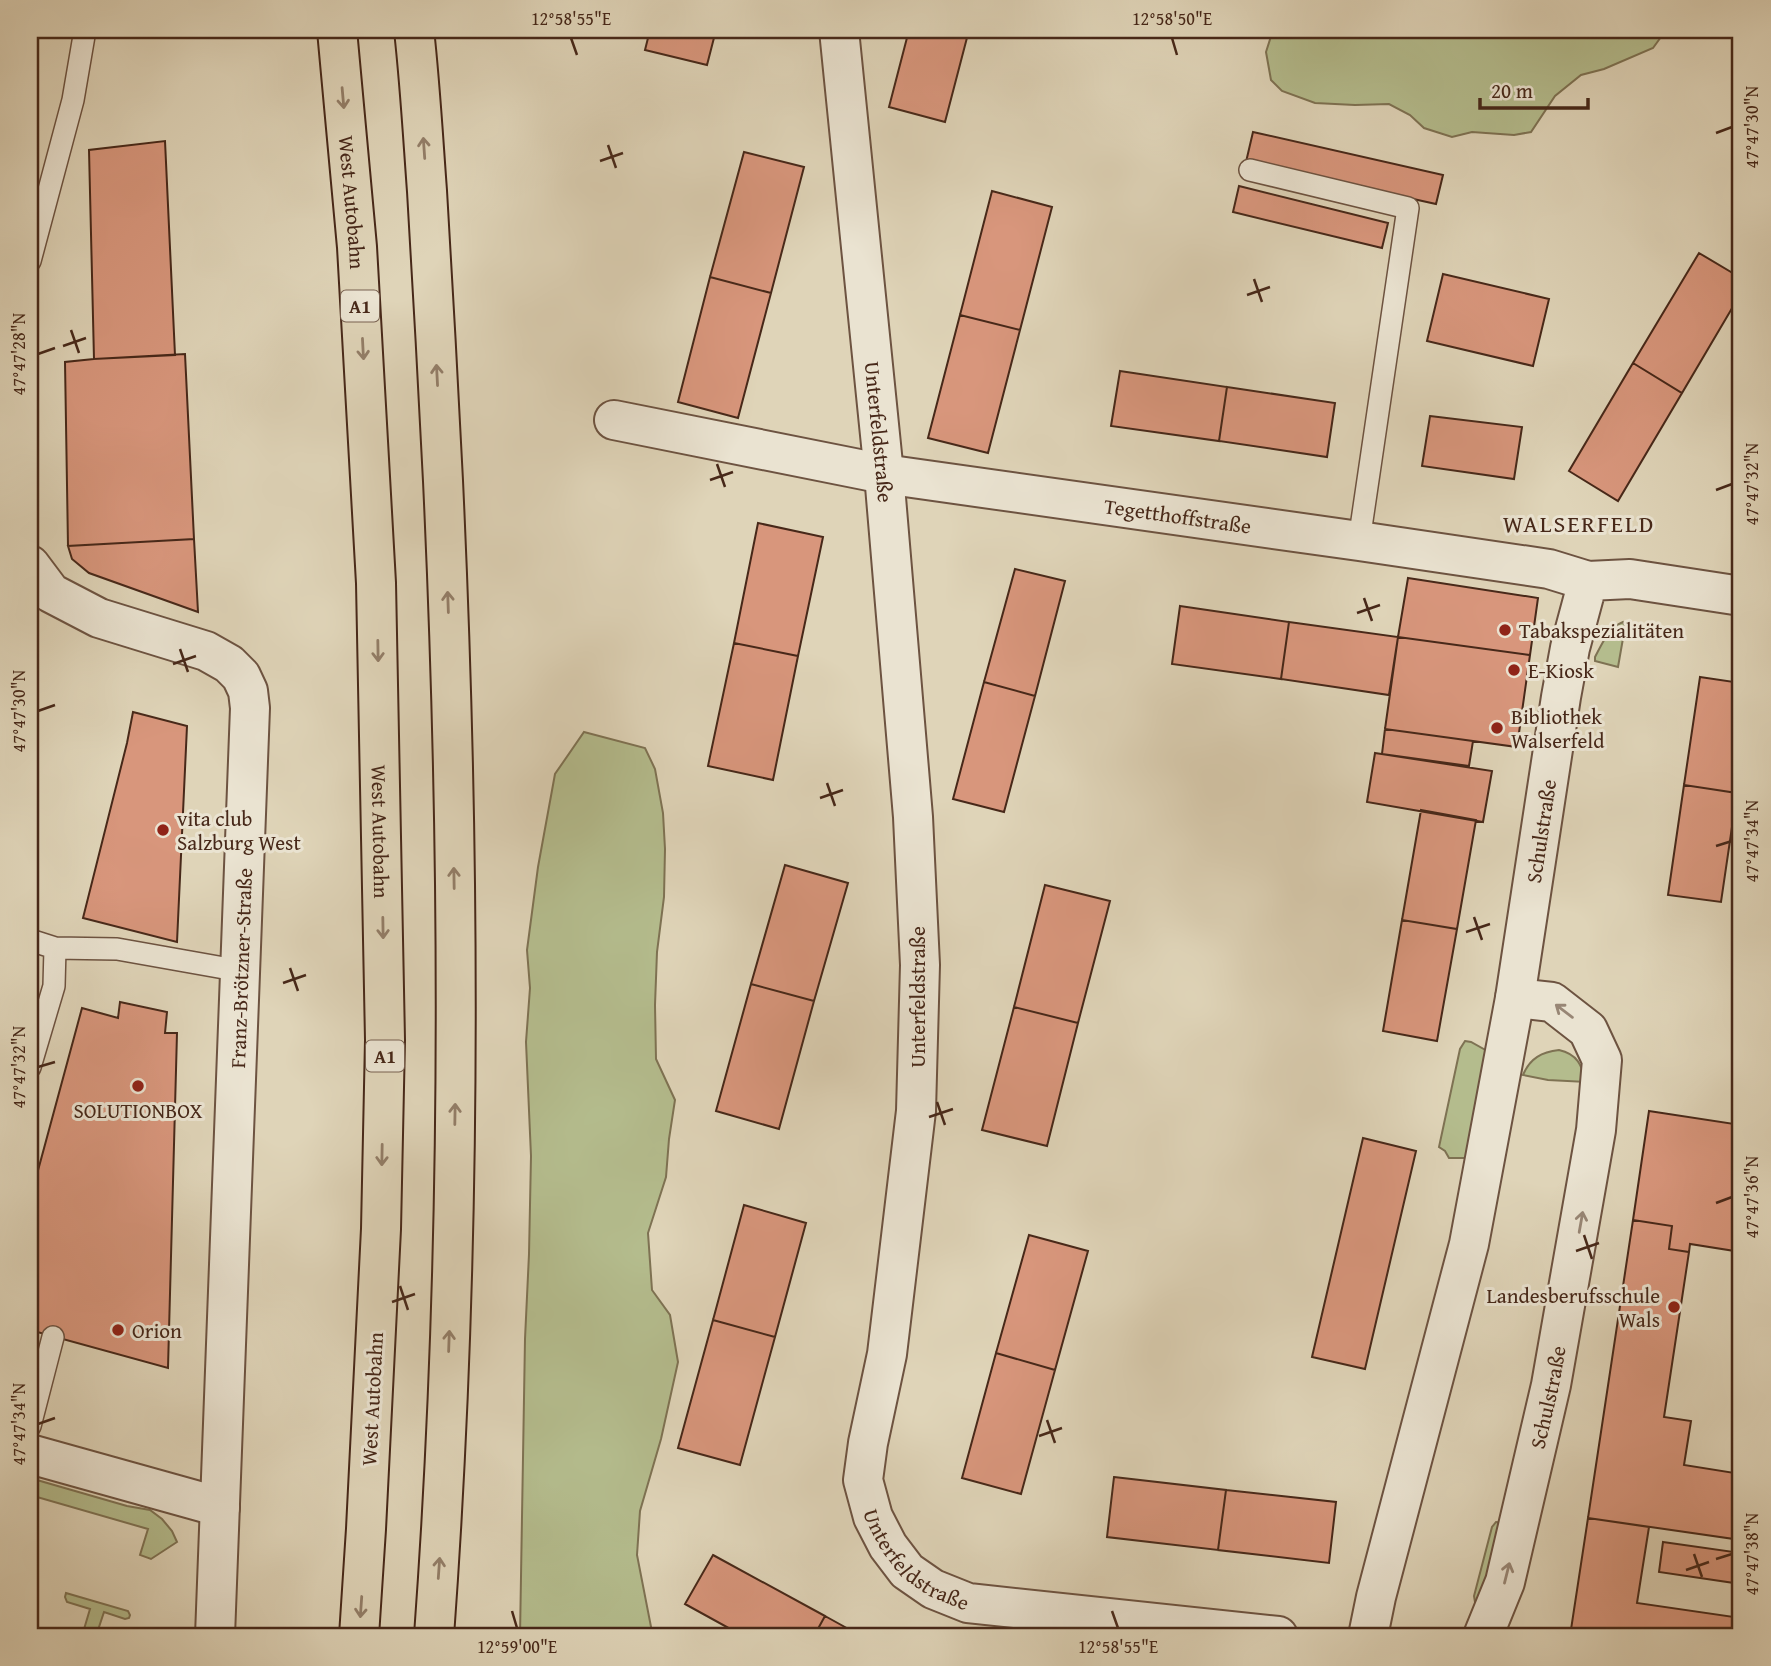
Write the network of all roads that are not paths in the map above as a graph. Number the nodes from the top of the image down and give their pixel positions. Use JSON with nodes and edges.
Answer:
{"nodes":[{"id":1,"x":85,"y":30,"type":"edge"},
{"id":2,"x":337,"y":30,"type":"edge"},
{"id":3,"x":414,"y":30,"type":"edge"},
{"id":4,"x":839,"y":30,"type":"edge"},
{"id":5,"x":1250,"y":170,"type":"dead end"},
{"id":6,"x":30,"y":261,"type":"edge"},
{"id":7,"x":614,"y":420,"type":"dead end"},
{"id":8,"x":884,"y":474,"type":"junction"},
{"id":9,"x":1359,"y":541,"type":"junction"},
{"id":10,"x":30,"y":565,"type":"edge"},
{"id":11,"x":1588,"y":581,"type":"junction"},
{"id":12,"x":1741,"y":596,"type":"edge"},
{"id":13,"x":30,"y":940,"type":"edge"},
{"id":14,"x":55,"y":948,"type":"junction"},
{"id":15,"x":241,"y":971,"type":"junction"},
{"id":16,"x":1515,"y":998,"type":"junction"},
{"id":17,"x":30,"y":1067,"type":"edge"},
{"id":18,"x":53,"y":1337,"type":"dead end"},
{"id":19,"x":30,"y":1426,"type":"edge"},
{"id":20,"x":30,"y":1454,"type":"edge"},
{"id":21,"x":220,"y":1507,"type":"junction"},
{"id":22,"x":215,"y":1636,"type":"edge"},
{"id":23,"x":359,"y":1636,"type":"edge"},
{"id":24,"x":434,"y":1636,"type":"edge"},
{"id":25,"x":1278,"y":1636,"type":"edge"},
{"id":26,"x":1368,"y":1636,"type":"edge"},
{"id":27,"x":1483,"y":1636,"type":"edge"}],
"edges":[{"from":1,"to":6,"type":"lane"},
{"from":2,"to":23,"type":"highway","name":"West Autobahn","number":"A1","one_way":true},
{"from":24,"to":3,"type":"highway","one_way":true},
{"from":4,"to":8,"type":"street","name":"Unterfeldstraße"},
{"from":5,"to":9,"type":"lane"},
{"from":7,"to":8,"type":"street","name":"Tegetthoffstraße"},
{"from":8,"to":9,"type":"street","name":"Tegetthoffstraße"},
{"from":8,"to":25,"type":"street","name":"Unterfeldstraße"},
{"from":9,"to":11,"type":"street","name":"Tegetthoffstraße"},
{"from":10,"to":15,"type":"street","name":"Franz-Brötzner-Straße"},
{"from":11,"to":12,"type":"street","name":"Tegetthoffstraße"},
{"from":11,"to":16,"type":"street","name":"Schulstraße"},
{"from":13,"to":14,"type":"lane"},
{"from":14,"to":15,"type":"lane"},
{"from":14,"to":17,"type":"lane"},
{"from":15,"to":21,"type":"street","name":"Franz-Brötzner-Straße"},
{"from":16,"to":26,"type":"street","name":"Schulstraße"},
{"from":27,"to":16,"type":"street","name":"Schulstraße","one_way":true},
{"from":18,"to":19,"type":"lane"},
{"from":20,"to":21,"type":"street"},
{"from":21,"to":22,"type":"street","name":"Franz-Brötzner-Straße"}]}
